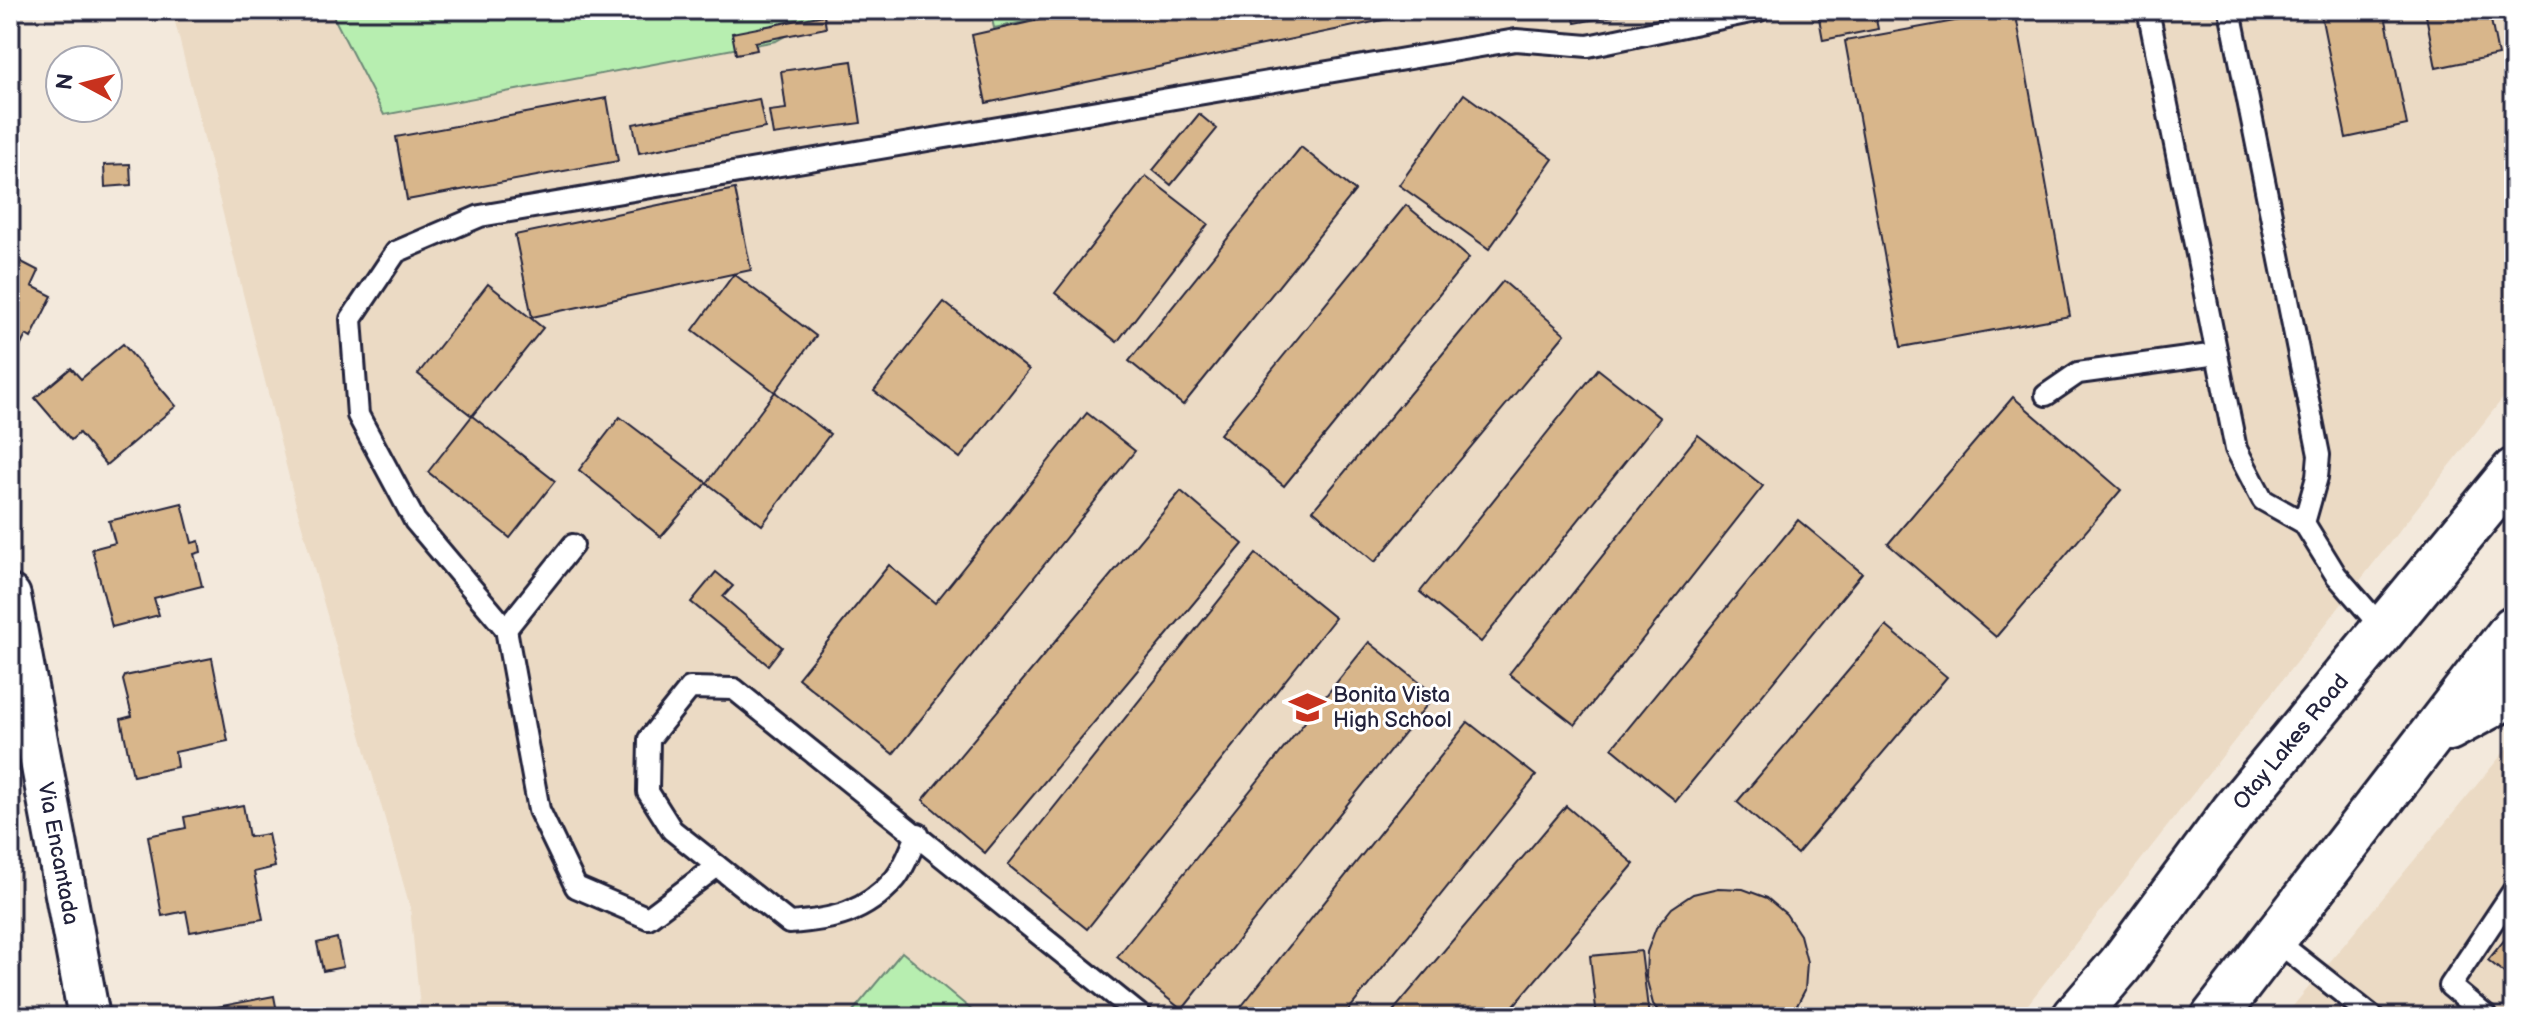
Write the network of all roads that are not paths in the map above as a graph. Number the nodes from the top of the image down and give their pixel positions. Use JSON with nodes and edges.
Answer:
{"nodes":[{"id":1,"x":1760,"y":10,"type":"edge"},
{"id":2,"x":2148,"y":10,"type":"edge"},
{"id":3,"x":2230,"y":10,"type":"edge"},
{"id":4,"x":2217,"y":354,"type":"junction"},
{"id":5,"x":2046,"y":395,"type":"dead end"},
{"id":6,"x":2514,"y":471,"type":"edge"},
{"id":7,"x":2304,"y":523,"type":"junction"},
{"id":8,"x":573,"y":545,"type":"dead end"},
{"id":9,"x":10,"y":596,"type":"edge"},
{"id":10,"x":2514,"y":628,"type":"edge"},
{"id":11,"x":506,"y":629,"type":"junction"},
{"id":12,"x":2383,"y":629,"type":"junction"},
{"id":13,"x":2514,"y":685,"type":"edge"},
{"id":14,"x":2430,"y":739,"type":"junction"},
{"id":15,"x":918,"y":834,"type":"junction"},
{"id":16,"x":717,"y":866,"type":"junction"},
{"id":17,"x":2514,"y":890,"type":"edge"},
{"id":18,"x":2274,"y":939,"type":"junction"},
{"id":19,"x":89,"y":1017,"type":"edge"},
{"id":20,"x":1142,"y":1017,"type":"edge"},
{"id":21,"x":2075,"y":1017,"type":"edge"},
{"id":22,"x":2214,"y":1017,"type":"edge"},
{"id":23,"x":2373,"y":1017,"type":"edge"},
{"id":24,"x":2487,"y":1017,"type":"edge"}],
"edges":[{"from":1,"to":11,"type":"lane"},
{"from":2,"to":4,"type":"lane"},
{"from":3,"to":7,"type":"lane"},
{"from":4,"to":5,"type":"lane"},
{"from":4,"to":7,"type":"lane"},
{"from":6,"to":12,"type":"main road","name":"Otay Lakes Road"},
{"from":7,"to":12,"type":"lane"},
{"from":8,"to":11,"type":"lane"},
{"from":9,"to":19,"type":"street","name":"Via Encantada"},
{"from":10,"to":14,"type":"main road"},
{"from":11,"to":16,"type":"lane"},
{"from":12,"to":21,"type":"main road","name":"Otay Lakes Road"},
{"from":13,"to":14,"type":"main road"},
{"from":14,"to":18,"type":"main road"},
{"from":15,"to":16,"type":"lane"},
{"from":15,"to":16,"type":"lane"},
{"from":15,"to":20,"type":"lane"},
{"from":17,"to":24,"type":"lane"},
{"from":18,"to":22,"type":"main road"},
{"from":18,"to":23,"type":"lane"}]}
